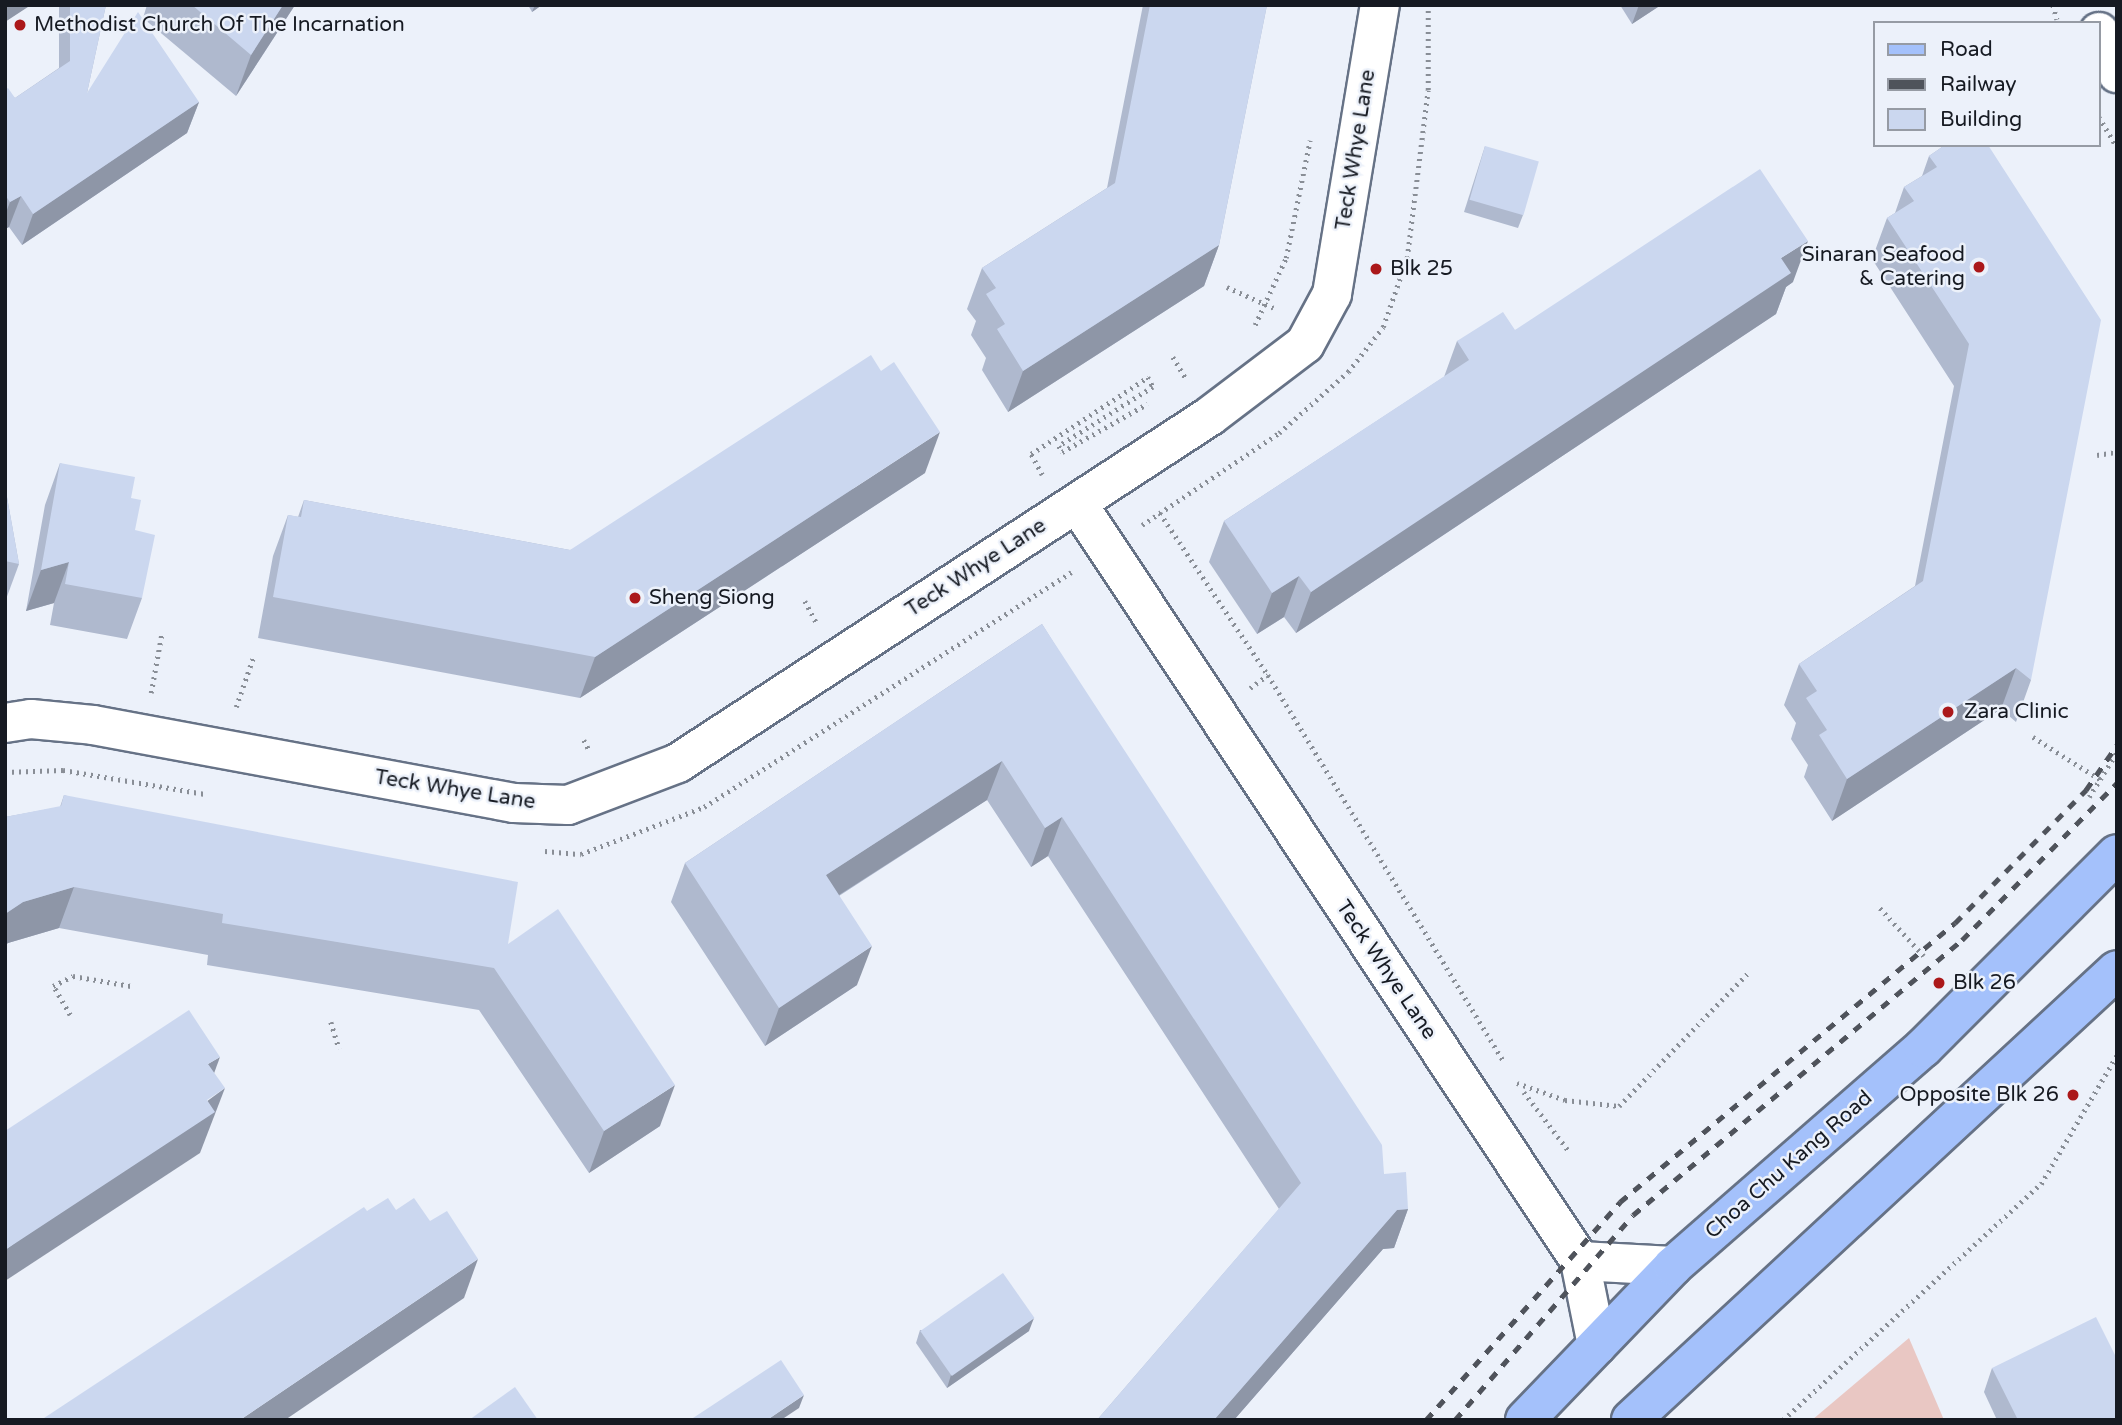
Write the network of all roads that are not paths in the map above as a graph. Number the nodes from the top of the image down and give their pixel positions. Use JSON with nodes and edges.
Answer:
{"nodes":[{"id":1,"x":1380,"y":5,"type":"edge"},
{"id":2,"x":2101,"y":37,"type":"edge"},
{"id":3,"x":2117,"y":73,"type":"edge"},
{"id":4,"x":1077,"y":503,"type":"junction"},
{"id":5,"x":5,"y":723,"type":"edge"},
{"id":6,"x":2117,"y":854,"type":"edge"},
{"id":7,"x":2117,"y":970,"type":"edge"},
{"id":8,"x":1580,"y":1261,"type":"junction"},
{"id":9,"x":1673,"y":1266,"type":"junction"},
{"id":10,"x":1597,"y":1345,"type":"junction"},
{"id":11,"x":1525,"y":1420,"type":"edge"},
{"id":12,"x":1631,"y":1420,"type":"edge"}],
"edges":[{"from":1,"to":4,"type":"street","name":"Teck Whye Lane"},
{"from":2,"to":3,"type":"street"},
{"from":4,"to":5,"type":"street","name":"Teck Whye Lane"},
{"from":4,"to":8,"type":"street","name":"Teck Whye Lane"},
{"from":6,"to":9,"type":"main road","name":"Choa Chu Kang Road"},
{"from":7,"to":12,"type":"main road"},
{"from":8,"to":9,"type":"street"},
{"from":8,"to":10,"type":"street","name":"Teck Whye Lane"},
{"from":9,"to":10,"type":"main road","name":"Choa Chu Kang Road"},
{"from":10,"to":11,"type":"main road","name":"Choa Chu Kang Road"}]}
